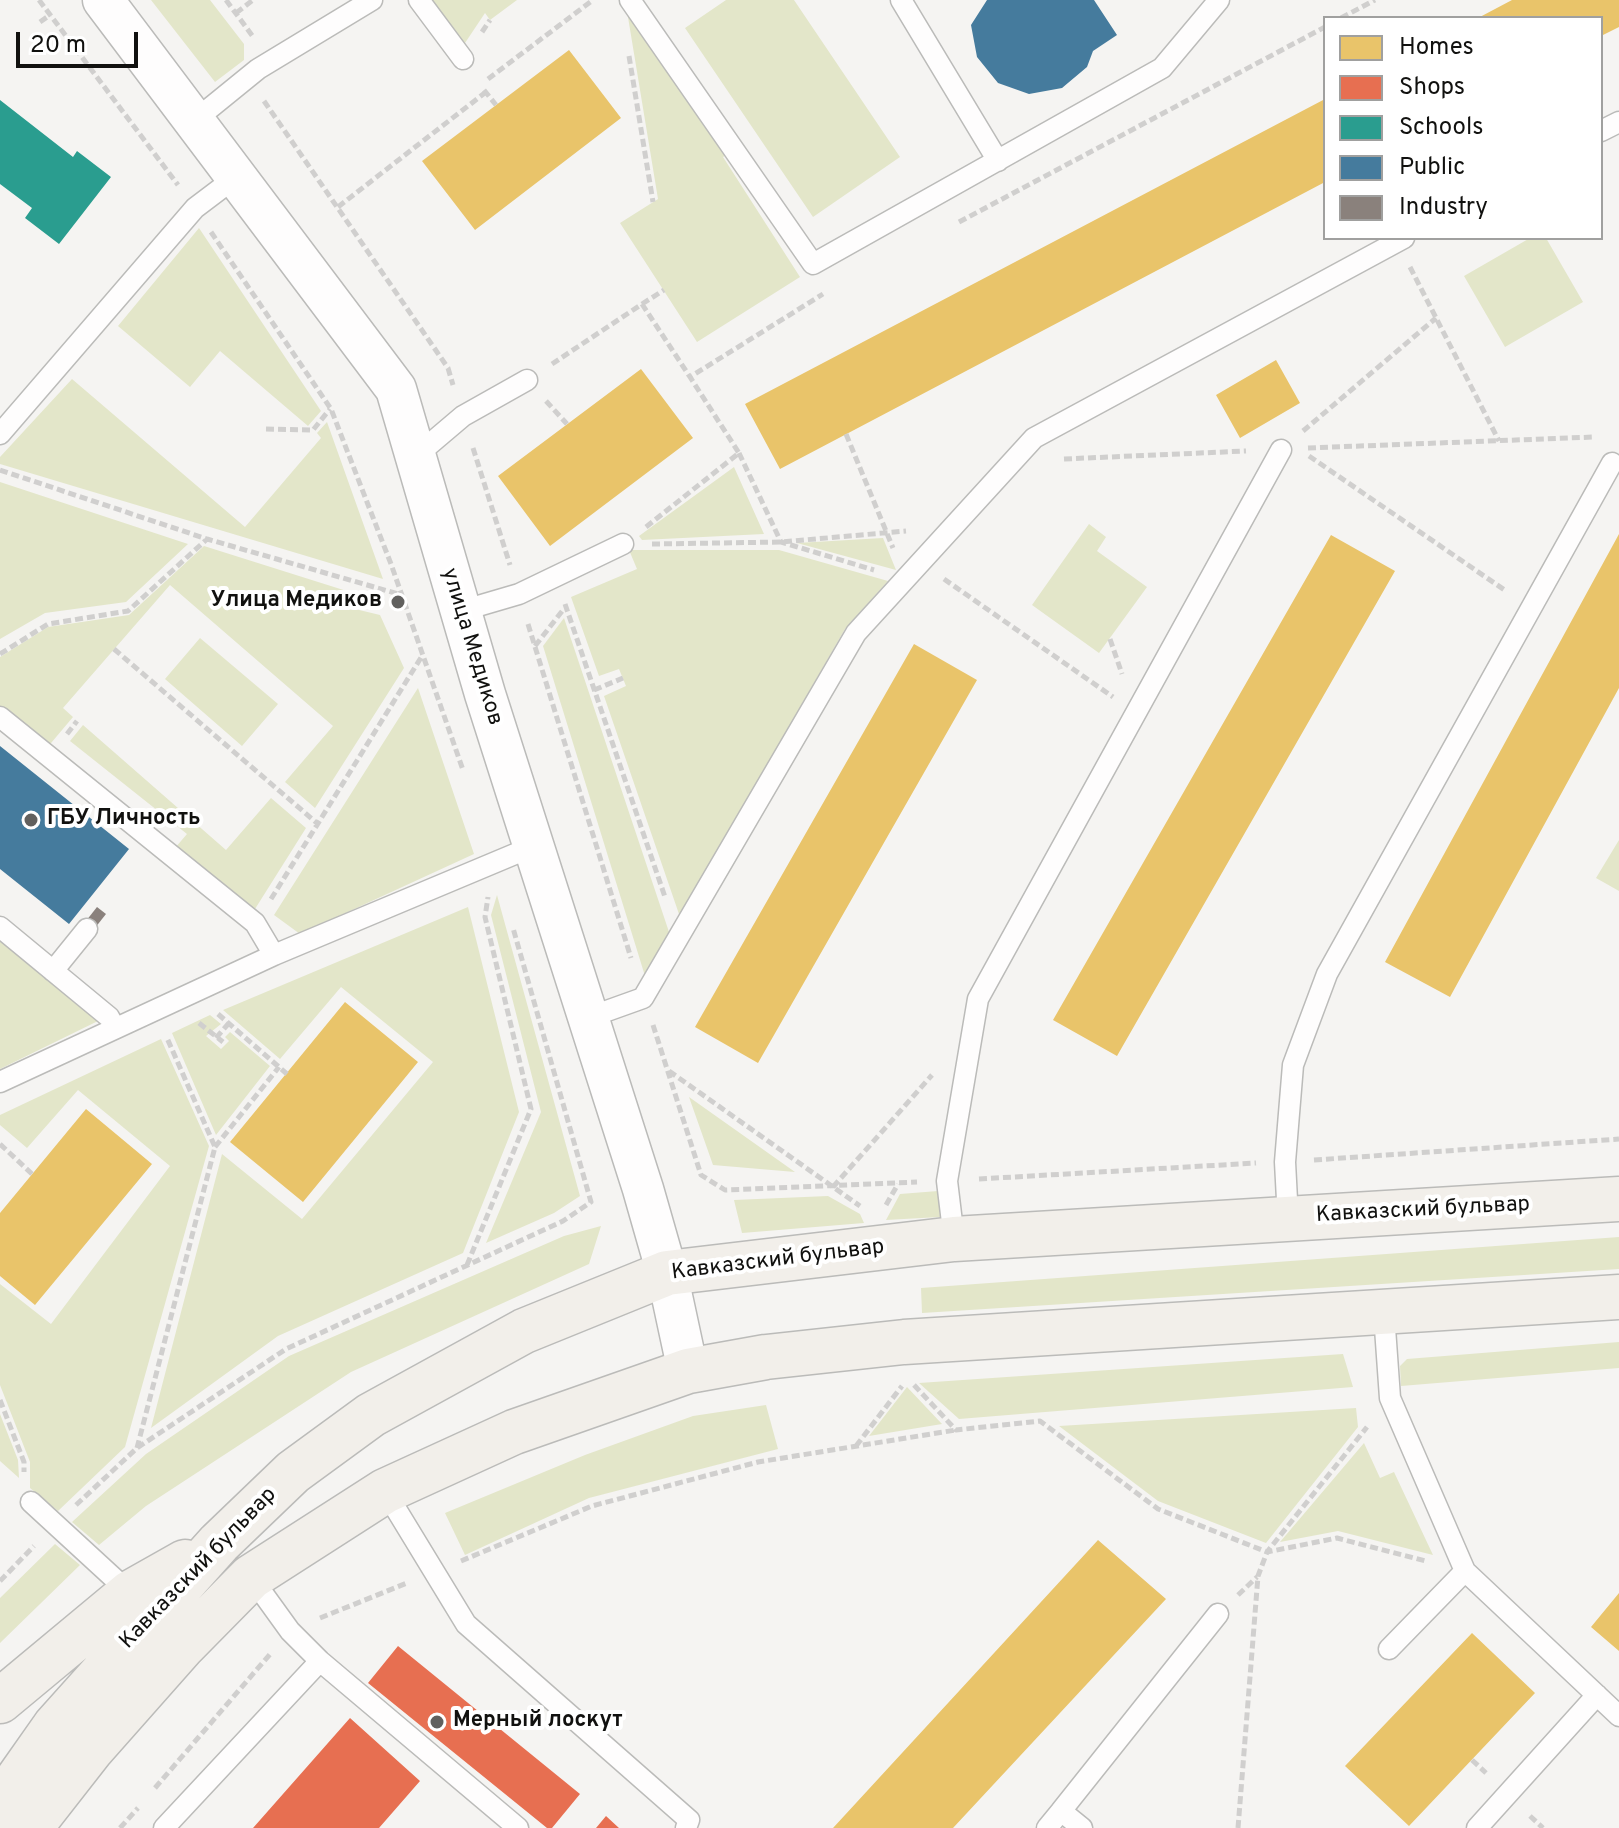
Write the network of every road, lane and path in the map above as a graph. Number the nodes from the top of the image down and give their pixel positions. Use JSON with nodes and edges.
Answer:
{"nodes":[{"id":1,"x":39,"y":0,"type":"edge"},
{"id":2,"x":103,"y":0,"type":"edge"},
{"id":3,"x":226,"y":0,"type":"edge"},
{"id":4,"x":253,"y":0,"type":"edge"},
{"id":5,"x":372,"y":0,"type":"edge"},
{"id":6,"x":419,"y":0,"type":"edge"},
{"id":7,"x":593,"y":0,"type":"edge"},
{"id":8,"x":630,"y":0,"type":"edge"},
{"id":9,"x":901,"y":0,"type":"edge"},
{"id":10,"x":1219,"y":0,"type":"edge"},
{"id":11,"x":1375,"y":0,"type":"edge"},
{"id":12,"x":236,"y":13,"type":"junction"},
{"id":13,"x":50,"y":15,"type":"junction"},
{"id":14,"x":1345,"y":16,"type":"edge"},
{"id":15,"x":40,"y":22,"type":"dead end"},
{"id":16,"x":1323,"y":28,"type":"edge"},
{"id":17,"x":628,"y":47,"type":"dead end"},
{"id":18,"x":463,"y":59,"type":"dead end"},
{"id":19,"x":258,"y":69,"type":"junction"},
{"id":20,"x":481,"y":84,"type":"dead end"},
{"id":21,"x":486,"y":92,"type":"dead end"},
{"id":22,"x":194,"y":121,"type":"junction"},
{"id":23,"x":998,"y":161,"type":"junction"},
{"id":24,"x":236,"y":177,"type":"junction"},
{"id":25,"x":653,"y":202,"type":"dead end"},
{"id":26,"x":338,"y":207,"type":"junction"},
{"id":27,"x":195,"y":208,"type":"junction"},
{"id":28,"x":956,"y":223,"type":"dead end"},
{"id":29,"x":1401,"y":240,"type":"edge"},
{"id":30,"x":664,"y":290,"type":"dead end"},
{"id":31,"x":830,"y":290,"type":"dead end"},
{"id":32,"x":642,"y":304,"type":"junction"},
{"id":33,"x":1436,"y":318,"type":"junction"},
{"id":34,"x":690,"y":377,"type":"junction"},
{"id":35,"x":527,"y":380,"type":"joint"},
{"id":36,"x":331,"y":409,"type":"junction"},
{"id":37,"x":463,"y":416,"type":"junction"},
{"id":38,"x":266,"y":429,"type":"dead end"},
{"id":39,"x":0,"y":434,"type":"edge"},
{"id":40,"x":846,"y":434,"type":"dead end"},
{"id":41,"x":1604,"y":436,"type":"dead end"},
{"id":42,"x":1034,"y":438,"type":"junction"},
{"id":43,"x":1499,"y":441,"type":"junction"},
{"id":44,"x":1281,"y":450,"type":"junction"},
{"id":45,"x":739,"y":453,"type":"junction"},
{"id":46,"x":417,"y":455,"type":"junction"},
{"id":47,"x":1612,"y":463,"type":"dead end"},
{"id":48,"x":0,"y":470,"type":"edge"},
{"id":49,"x":953,"y":527,"type":"junction"},
{"id":50,"x":887,"y":532,"type":"junction"},
{"id":51,"x":207,"y":539,"type":"junction"},
{"id":52,"x":781,"y":542,"type":"junction"},
{"id":53,"x":623,"y":544,"type":"junction"},
{"id":54,"x":920,"y":563,"type":"junction"},
{"id":55,"x":556,"y":576,"type":"junction"},
{"id":56,"x":905,"y":579,"type":"junction"},
{"id":57,"x":519,"y":594,"type":"junction"},
{"id":58,"x":402,"y":595,"type":"junction"},
{"id":59,"x":566,"y":606,"type":"junction"},
{"id":60,"x":1531,"y":608,"type":"junction"},
{"id":61,"x":461,"y":611,"type":"junction"},
{"id":62,"x":535,"y":647,"type":"junction"},
{"id":63,"x":114,"y":649,"type":"dead end"},
{"id":64,"x":0,"y":654,"type":"edge"},
{"id":65,"x":423,"y":655,"type":"junction"},
{"id":66,"x":623,"y":678,"type":"dead end"},
{"id":67,"x":594,"y":690,"type":"junction"},
{"id":68,"x":1136,"y":713,"type":"junction"},
{"id":69,"x":0,"y":717,"type":"edge"},
{"id":70,"x":464,"y":773,"type":"dead end"},
{"id":71,"x":318,"y":824,"type":"junction"},
{"id":72,"x":534,"y":846,"type":"junction"},
{"id":73,"x":494,"y":861,"type":"junction"},
{"id":74,"x":489,"y":888,"type":"dead end"},
{"id":75,"x":255,"y":923,"type":"junction"},
{"id":76,"x":0,"y":927,"type":"edge"},
{"id":77,"x":87,"y":929,"type":"dead end"},
{"id":78,"x":679,"y":937,"type":"junction"},
{"id":79,"x":274,"y":955,"type":"junction"},
{"id":80,"x":53,"y":971,"type":"junction"},
{"id":81,"x":194,"y":993,"type":"junction"},
{"id":82,"x":643,"y":998,"type":"junction"},
{"id":83,"x":590,"y":1017,"type":"junction"},
{"id":84,"x":192,"y":1018,"type":"dead end"},
{"id":85,"x":229,"y":1023,"type":"junction"},
{"id":86,"x":115,"y":1028,"type":"junction"},
{"id":87,"x":973,"y":1030,"type":"junction"},
{"id":88,"x":163,"y":1031,"type":"dead end"},
{"id":89,"x":216,"y":1038,"type":"junction"},
{"id":90,"x":223,"y":1042,"type":"dead end"},
{"id":91,"x":279,"y":1067,"type":"junction"},
{"id":92,"x":668,"y":1070,"type":"junction"},
{"id":93,"x":287,"y":1074,"type":"dead end"},
{"id":94,"x":0,"y":1082,"type":"edge"},
{"id":95,"x":1619,"y":1139,"type":"edge"},
{"id":96,"x":0,"y":1144,"type":"edge"},
{"id":97,"x":215,"y":1147,"type":"junction"},
{"id":98,"x":1285,"y":1162,"type":"junction"},
{"id":99,"x":32,"y":1174,"type":"dead end"},
{"id":100,"x":947,"y":1181,"type":"junction"},
{"id":101,"x":832,"y":1188,"type":"junction"},
{"id":102,"x":1619,"y":1199,"type":"edge"},
{"id":103,"x":866,"y":1211,"type":"dead end"},
{"id":104,"x":1288,"y":1219,"type":"junction"},
{"id":105,"x":954,"y":1239,"type":"junction"},
{"id":106,"x":467,"y":1266,"type":"junction"},
{"id":107,"x":667,"y":1273,"type":"junction"},
{"id":108,"x":1619,"y":1297,"type":"edge"},
{"id":109,"x":1384,"y":1314,"type":"junction"},
{"id":110,"x":688,"y":1371,"type":"junction"},
{"id":111,"x":0,"y":1400,"type":"edge"},
{"id":112,"x":1367,"y":1427,"type":"dead end"},
{"id":113,"x":956,"y":1430,"type":"junction"},
{"id":114,"x":856,"y":1446,"type":"junction"},
{"id":115,"x":137,"y":1448,"type":"junction"},
{"id":116,"x":385,"y":1491,"type":"junction"},
{"id":117,"x":28,"y":1492,"type":"joint"},
{"id":118,"x":67,"y":1513,"type":"dead end"},
{"id":119,"x":44,"y":1535,"type":"dead end"},
{"id":120,"x":219,"y":1543,"type":"junction"},
{"id":121,"x":1267,"y":1552,"type":"junction"},
{"id":122,"x":434,"y":1572,"type":"junction"},
{"id":123,"x":1460,"y":1576,"type":"junction"},
{"id":124,"x":251,"y":1577,"type":"junction"},
{"id":125,"x":0,"y":1581,"type":"edge"},
{"id":126,"x":130,"y":1593,"type":"junction"},
{"id":127,"x":1218,"y":1614,"type":"dead end"},
{"id":128,"x":290,"y":1631,"type":"junction"},
{"id":129,"x":1389,"y":1649,"type":"dead end"},
{"id":130,"x":320,"y":1661,"type":"junction"},
{"id":131,"x":1597,"y":1695,"type":"junction"},
{"id":132,"x":0,"y":1701,"type":"edge"},
{"id":133,"x":1619,"y":1716,"type":"edge"},
{"id":134,"x":150,"y":1793,"type":"dead end"},
{"id":135,"x":140,"y":1805,"type":"dead end"},
{"id":136,"x":1061,"y":1811,"type":"junction"},
{"id":137,"x":0,"y":1812,"type":"edge"},
{"id":138,"x":30,"y":1828,"type":"edge"},
{"id":139,"x":120,"y":1828,"type":"edge"},
{"id":140,"x":164,"y":1828,"type":"edge"},
{"id":141,"x":518,"y":1828,"type":"edge"},
{"id":142,"x":686,"y":1828,"type":"edge"},
{"id":143,"x":1047,"y":1828,"type":"edge"},
{"id":144,"x":1082,"y":1828,"type":"edge"},
{"id":145,"x":1238,"y":1828,"type":"edge"},
{"id":146,"x":1477,"y":1828,"type":"edge"}],
"edges":[{"from":1,"to":13,"type":"path"},
{"from":2,"to":22,"type":"street","name":"улица Медиков"},
{"from":3,"to":12,"type":"path"},
{"from":4,"to":12,"type":"path"},
{"from":5,"to":19,"type":"lane"},
{"from":6,"to":18,"type":"lane"},
{"from":7,"to":20,"type":"path"},
{"from":8,"to":23,"type":"lane"},
{"from":9,"to":23,"type":"lane"},
{"from":10,"to":23,"type":"lane"},
{"from":11,"to":14,"type":"path"},
{"from":12,"to":19,"type":"path"},
{"from":13,"to":15,"type":"path"},
{"from":13,"to":27,"type":"path"},
{"from":16,"to":28,"type":"path"},
{"from":17,"to":25,"type":"path"},
{"from":19,"to":22,"type":"lane"},
{"from":19,"to":26,"type":"path"},
{"from":21,"to":26,"type":"path"},
{"from":22,"to":24,"type":"street","name":"улица Медиков"},
{"from":24,"to":27,"type":"lane"},
{"from":24,"to":46,"type":"street","name":"улица Медиков"},
{"from":26,"to":37,"type":"path"},
{"from":27,"to":36,"type":"path"},
{"from":27,"to":39,"type":"lane"},
{"from":29,"to":33,"type":"path"},
{"from":29,"to":42,"type":"lane"},
{"from":30,"to":32,"type":"path"},
{"from":31,"to":34,"type":"path"},
{"from":32,"to":34,"type":"path"},
{"from":32,"to":35,"type":"path"},
{"from":33,"to":43,"type":"path"},
{"from":33,"to":44,"type":"path"},
{"from":34,"to":45,"type":"path"},
{"from":35,"to":37,"type":"lane"},
{"from":36,"to":38,"type":"path"},
{"from":36,"to":58,"type":"path"},
{"from":37,"to":46,"type":"lane"},
{"from":37,"to":57,"type":"path"},
{"from":40,"to":50,"type":"path"},
{"from":41,"to":43,"type":"path"},
{"from":42,"to":44,"type":"path"},
{"from":42,"to":49,"type":"lane"},
{"from":43,"to":60,"type":"path"},
{"from":44,"to":68,"type":"lane"},
{"from":45,"to":52,"type":"path"},
{"from":45,"to":53,"type":"path"},
{"from":46,"to":61,"type":"street","name":"улица Медиков"},
{"from":47,"to":60,"type":"lane"},
{"from":48,"to":51,"type":"path"},
{"from":49,"to":50,"type":"path"},
{"from":49,"to":54,"type":"lane"},
{"from":50,"to":52,"type":"path"},
{"from":50,"to":56,"type":"path"},
{"from":51,"to":58,"type":"path"},
{"from":51,"to":64,"type":"path"},
{"from":52,"to":53,"type":"path"},
{"from":52,"to":56,"type":"path"},
{"from":53,"to":55,"type":"lane"},
{"from":54,"to":56,"type":"lane"},
{"from":54,"to":68,"type":"path"},
{"from":55,"to":57,"type":"lane"},
{"from":55,"to":59,"type":"path"},
{"from":56,"to":78,"type":"lane"},
{"from":57,"to":61,"type":"lane"},
{"from":57,"to":62,"type":"path"},
{"from":58,"to":65,"type":"path"},
{"from":59,"to":62,"type":"path"},
{"from":59,"to":67,"type":"path"},
{"from":60,"to":98,"type":"lane"},
{"from":61,"to":72,"type":"street","name":"улица Медиков"},
{"from":62,"to":82,"type":"path"},
{"from":63,"to":71,"type":"path"},
{"from":65,"to":70,"type":"path"},
{"from":65,"to":71,"type":"path"},
{"from":66,"to":67,"type":"path"},
{"from":67,"to":78,"type":"path"},
{"from":68,"to":87,"type":"lane"},
{"from":69,"to":75,"type":"lane"},
{"from":71,"to":75,"type":"path"},
{"from":72,"to":73,"type":"lane"},
{"from":72,"to":83,"type":"street","name":"улица Медиков"},
{"from":73,"to":79,"type":"lane"},
{"from":73,"to":106,"type":"path"},
{"from":74,"to":106,"type":"path"},
{"from":75,"to":79,"type":"lane"},
{"from":76,"to":80,"type":"lane"},
{"from":77,"to":80,"type":"lane"},
{"from":78,"to":82,"type":"lane"},
{"from":79,"to":81,"type":"lane"},
{"from":80,"to":86,"type":"lane"},
{"from":81,"to":85,"type":"path"},
{"from":81,"to":86,"type":"lane"},
{"from":82,"to":83,"type":"lane"},
{"from":82,"to":92,"type":"path"},
{"from":83,"to":107,"type":"street","name":"улица Медиков"},
{"from":84,"to":89,"type":"path"},
{"from":85,"to":89,"type":"path"},
{"from":85,"to":91,"type":"path"},
{"from":86,"to":94,"type":"lane"},
{"from":87,"to":100,"type":"lane"},
{"from":87,"to":101,"type":"path"},
{"from":88,"to":97,"type":"path"},
{"from":89,"to":90,"type":"path"},
{"from":91,"to":93,"type":"path"},
{"from":91,"to":97,"type":"path"},
{"from":92,"to":101,"type":"path"},
{"from":92,"to":101,"type":"path"},
{"from":95,"to":98,"type":"path"},
{"from":96,"to":99,"type":"path"},
{"from":97,"to":115,"type":"path"},
{"from":98,"to":100,"type":"path"},
{"from":98,"to":104,"type":"lane"},
{"from":100,"to":101,"type":"path"},
{"from":100,"to":105,"type":"lane"},
{"from":101,"to":103,"type":"path"},
{"from":102,"to":104,"type":"main road","name":"Кавказский бульвар"},
{"from":104,"to":105,"type":"main road","name":"Кавказский бульвар"},
{"from":105,"to":107,"type":"main road","name":"Кавказский бульвар"},
{"from":106,"to":115,"type":"path"},
{"from":107,"to":110,"type":"street","name":"улица Медиков"},
{"from":107,"to":120,"type":"main road","name":"Кавказский бульвар"},
{"from":108,"to":109,"type":"main road","name":"Кавказский бульвар"},
{"from":109,"to":110,"type":"main road","name":"Кавказский бульвар"},
{"from":109,"to":123,"type":"lane"},
{"from":110,"to":116,"type":"main road","name":"Кавказский бульвар"},
{"from":111,"to":117,"type":"path"},
{"from":112,"to":121,"type":"path"},
{"from":113,"to":114,"type":"path"},
{"from":113,"to":114,"type":"path"},
{"from":113,"to":121,"type":"path"},
{"from":114,"to":122,"type":"path"},
{"from":115,"to":118,"type":"path"},
{"from":116,"to":122,"type":"lane"},
{"from":116,"to":124,"type":"main road","name":"Кавказский бульвар"},
{"from":117,"to":126,"type":"lane"},
{"from":119,"to":125,"type":"path"},
{"from":120,"to":126,"type":"main road"},
{"from":120,"to":137,"type":"main road","name":"Кавказский бульвар"},
{"from":121,"to":123,"type":"path"},
{"from":121,"to":145,"type":"path"},
{"from":122,"to":128,"type":"path"},
{"from":122,"to":142,"type":"lane"},
{"from":123,"to":129,"type":"lane"},
{"from":123,"to":131,"type":"lane"},
{"from":124,"to":128,"type":"lane"},
{"from":124,"to":138,"type":"main road","name":"Кавказский бульвар"},
{"from":126,"to":132,"type":"main road"},
{"from":127,"to":136,"type":"lane"},
{"from":128,"to":130,"type":"lane"},
{"from":128,"to":134,"type":"path"},
{"from":130,"to":140,"type":"lane"},
{"from":130,"to":141,"type":"lane"},
{"from":131,"to":133,"type":"lane"},
{"from":131,"to":146,"type":"lane"},
{"from":135,"to":139,"type":"path"},
{"from":136,"to":143,"type":"lane"},
{"from":136,"to":144,"type":"lane"}]}
